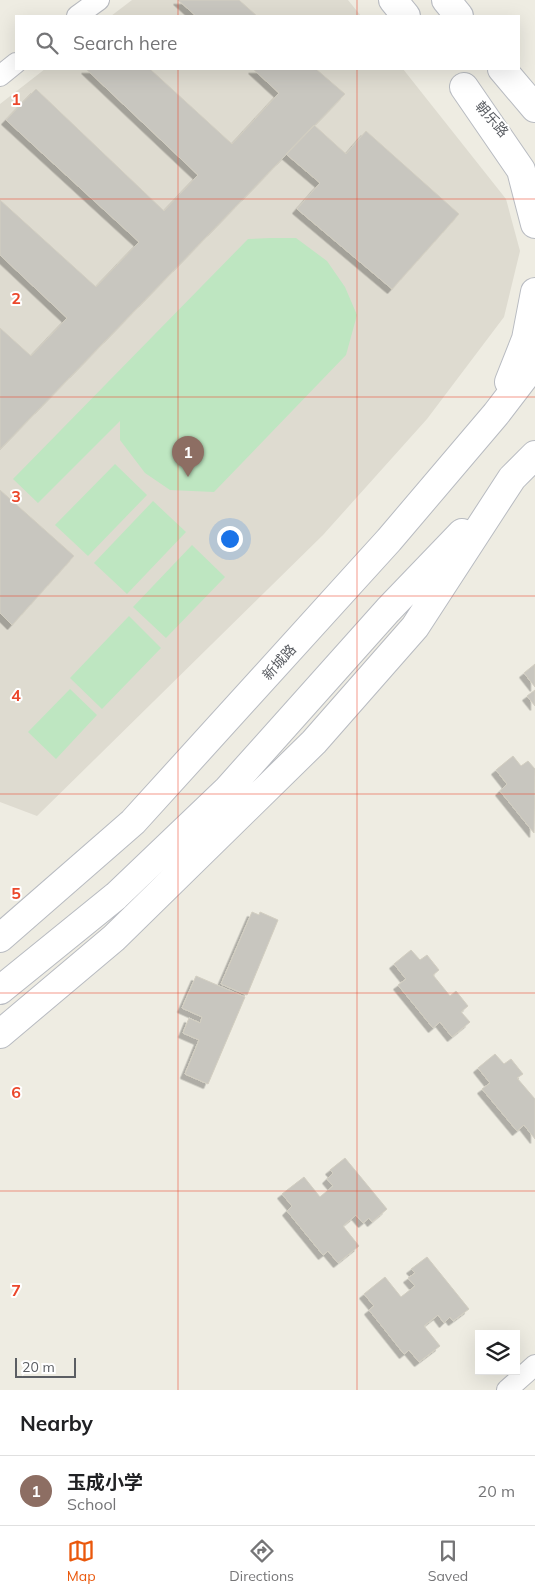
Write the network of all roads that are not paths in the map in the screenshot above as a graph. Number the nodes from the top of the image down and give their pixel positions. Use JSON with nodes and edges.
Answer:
{"nodes":[{"id":1,"x":99,"y":0,"type":"edge"},
{"id":2,"x":393,"y":0,"type":"edge"},
{"id":3,"x":446,"y":0,"type":"edge"},
{"id":4,"x":79,"y":15,"type":"edge"},
{"id":5,"x":405,"y":15,"type":"edge"},
{"id":6,"x":458,"y":15,"type":"edge"},
{"id":7,"x":15,"y":64,"type":"edge"},
{"id":8,"x":503,"y":70,"type":"edge"},
{"id":9,"x":514,"y":70,"type":"edge"},
{"id":10,"x":0,"y":76,"type":"edge"},
{"id":11,"x":456,"y":78,"type":"edge"},
{"id":12,"x":535,"y":86,"type":"edge"},
{"id":13,"x":535,"y":108,"type":"edge"},
{"id":14,"x":535,"y":168,"type":"edge"},
{"id":15,"x":535,"y":224,"type":"edge"},
{"id":16,"x":535,"y":292,"type":"edge"},
{"id":17,"x":535,"y":363,"type":"edge"},
{"id":18,"x":496,"y":414,"type":"junction"},
{"id":19,"x":535,"y":448,"type":"edge"},
{"id":20,"x":535,"y":455,"type":"edge"},
{"id":21,"x":512,"y":478,"type":"junction"},
{"id":22,"x":0,"y":938,"type":"edge"},
{"id":23,"x":0,"y":990,"type":"edge"},
{"id":24,"x":0,"y":1034,"type":"edge"},
{"id":25,"x":535,"y":1365,"type":"edge"},
{"id":26,"x":507,"y":1390,"type":"edge"}],
"edges":[{"from":1,"to":4,"type":"street"},
{"from":2,"to":5,"type":"street"},
{"from":3,"to":6,"type":"street"},
{"from":7,"to":10,"type":"street"},
{"from":8,"to":13,"type":"street"},
{"from":9,"to":12,"type":"street"},
{"from":11,"to":14,"type":"street","name":"朝乐路"},
{"from":11,"to":15,"type":"street"},
{"from":16,"to":18,"type":"street"},
{"from":17,"to":18,"type":"street","name":"新城路"},
{"from":18,"to":22,"type":"street","name":"新城路"},
{"from":19,"to":21,"type":"street"},
{"from":20,"to":21,"type":"street"},
{"from":21,"to":23,"type":"street"},
{"from":21,"to":24,"type":"street"},
{"from":25,"to":26,"type":"street"}]}
